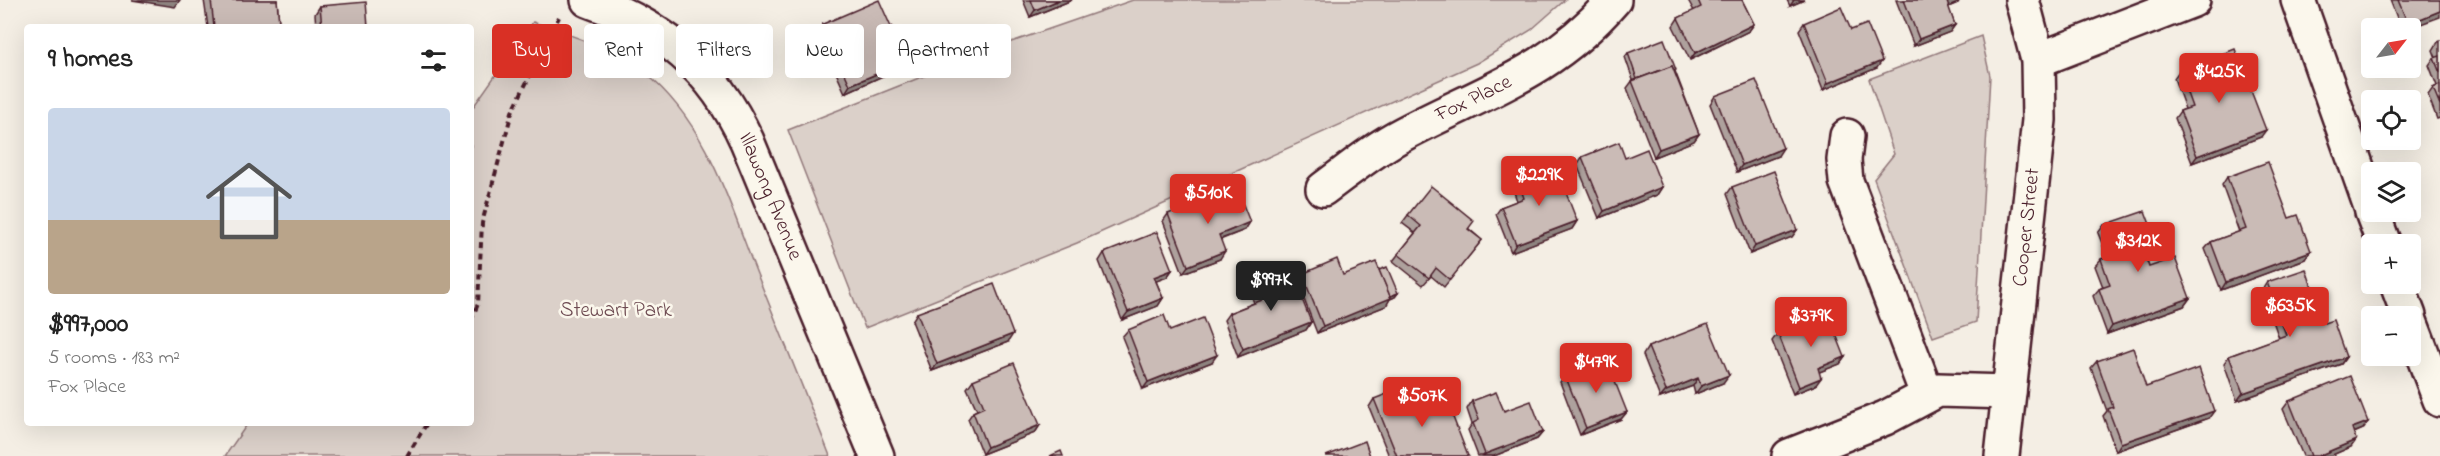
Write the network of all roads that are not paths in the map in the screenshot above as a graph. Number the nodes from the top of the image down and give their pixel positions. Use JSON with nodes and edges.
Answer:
{"nodes":[{"id":1,"x":1614,"y":0,"type":"edge"},
{"id":2,"x":2022,"y":0,"type":"edge"},
{"id":3,"x":2193,"y":0,"type":"edge"},
{"id":4,"x":2298,"y":0,"type":"edge"},
{"id":5,"x":574,"y":7,"type":"edge"},
{"id":6,"x":2037,"y":60,"type":"junction"},
{"id":7,"x":1848,"y":136,"type":"dead end"},
{"id":8,"x":2361,"y":180,"type":"edge"},
{"id":9,"x":1323,"y":189,"type":"dead end"},
{"id":10,"x":2421,"y":350,"type":"edge"},
{"id":11,"x":2008,"y":392,"type":"junction"},
{"id":12,"x":1927,"y":394,"type":"junction"},
{"id":13,"x":2440,"y":400,"type":"edge"},
{"id":14,"x":877,"y":456,"type":"edge"},
{"id":15,"x":1789,"y":456,"type":"edge"},
{"id":16,"x":2002,"y":456,"type":"edge"}],
"edges":[{"from":1,"to":9,"type":"street","name":"Fox Place"},
{"from":2,"to":6,"type":"street","name":"Cooper Street"},
{"from":3,"to":6,"type":"street"},
{"from":4,"to":8,"type":"street"},
{"from":5,"to":14,"type":"street","name":"Illawong Avenue"},
{"from":6,"to":11,"type":"street","name":"Cooper Street"},
{"from":7,"to":12,"type":"street"},
{"from":10,"to":13,"type":"street"},
{"from":11,"to":12,"type":"street"},
{"from":11,"to":16,"type":"street","name":"Cooper Street"},
{"from":12,"to":15,"type":"street"}]}
